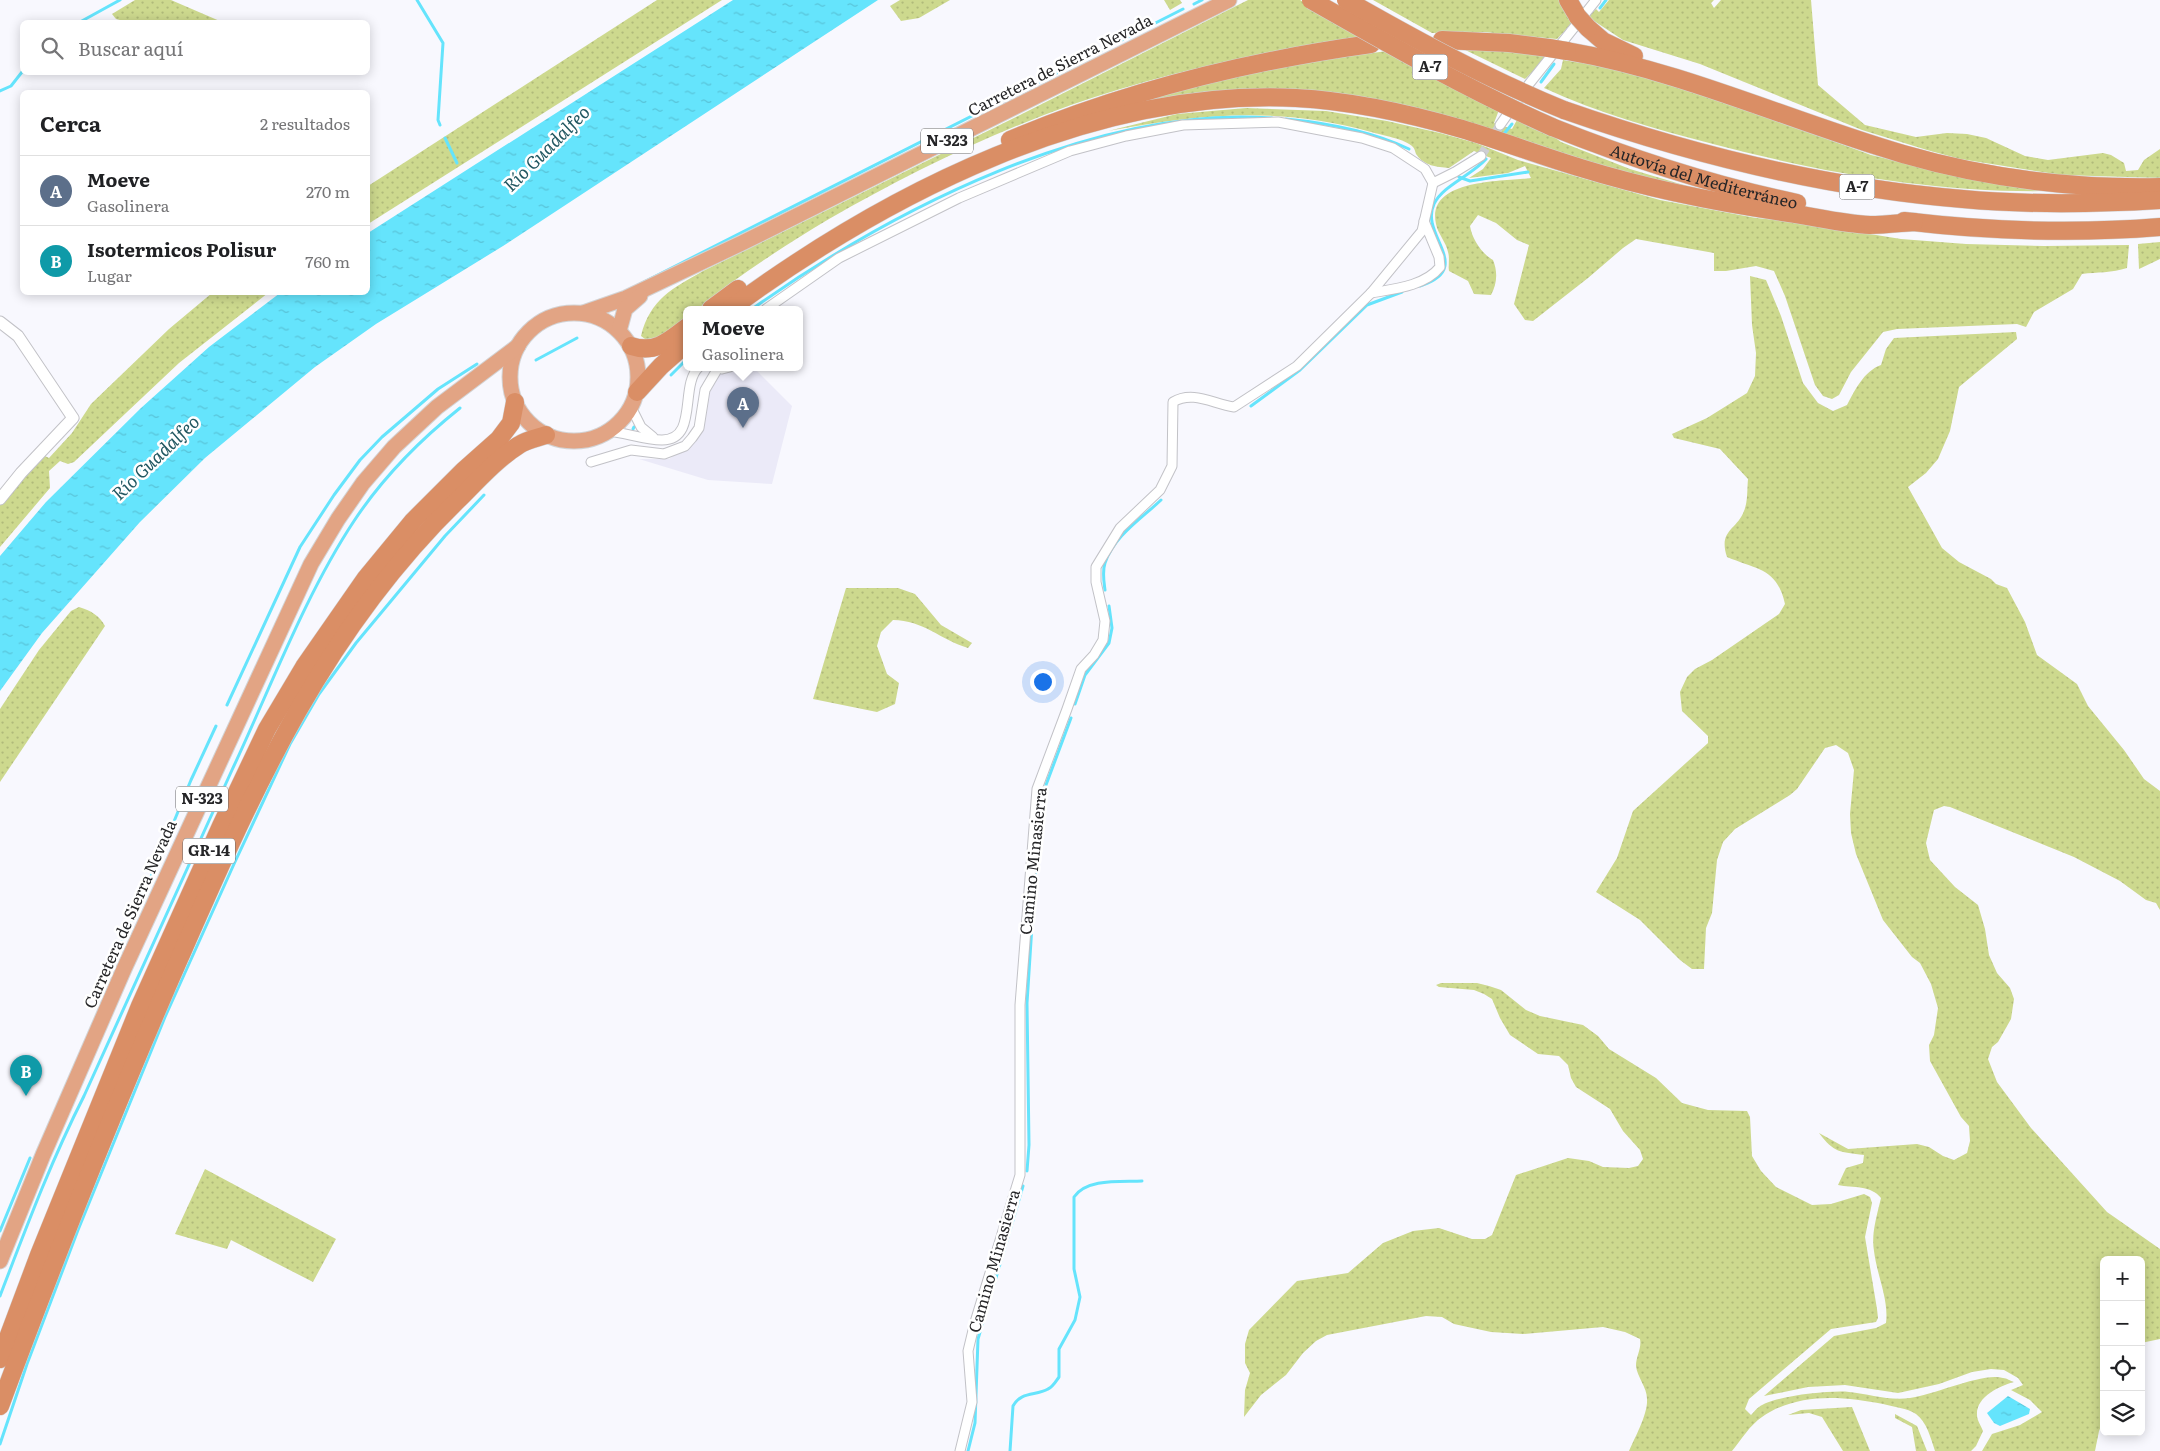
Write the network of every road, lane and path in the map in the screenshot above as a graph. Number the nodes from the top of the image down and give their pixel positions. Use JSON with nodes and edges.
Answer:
{"nodes":[{"id":1,"x":1229,"y":0,"type":"edge"},
{"id":2,"x":1311,"y":0,"type":"edge"},
{"id":3,"x":1346,"y":0,"type":"edge"},
{"id":4,"x":1568,"y":0,"type":"edge"},
{"id":5,"x":1596,"y":0,"type":"edge"},
{"id":6,"x":1442,"y":40,"type":"dead end"},
{"id":7,"x":1371,"y":44,"type":"dead end"},
{"id":8,"x":1696,"y":83,"type":"junction"},
{"id":9,"x":1500,"y":125,"type":"tunnel mouth"},
{"id":10,"x":1481,"y":156,"type":"tunnel mouth"},
{"id":11,"x":1433,"y":183,"type":"junction"},
{"id":12,"x":2160,"y":187,"type":"edge"},
{"id":13,"x":2160,"y":200,"type":"edge"},
{"id":14,"x":1424,"y":221,"type":"junction"},
{"id":15,"x":1914,"y":222,"type":"junction"},
{"id":16,"x":2160,"y":227,"type":"edge"},
{"id":17,"x":665,"y":280,"type":"junction"},
{"id":18,"x":1371,"y":293,"type":"junction"},
{"id":19,"x":715,"y":306,"type":"edge"},
{"id":20,"x":734,"y":306,"type":"edge"},
{"id":21,"x":770,"y":306,"type":"edge"},
{"id":22,"x":584,"y":313,"type":"junction"},
{"id":23,"x":0,"y":322,"type":"edge"},
{"id":24,"x":683,"y":330,"type":"edge"},
{"id":25,"x":619,"y":331,"type":"junction"},
{"id":26,"x":518,"y":346,"type":"junction"},
{"id":27,"x":631,"y":346,"type":"junction"},
{"id":28,"x":683,"y":347,"type":"edge"},
{"id":29,"x":696,"y":371,"type":"edge"},
{"id":30,"x":715,"y":371,"type":"edge"},
{"id":31,"x":473,"y":382,"type":"junction"},
{"id":32,"x":511,"y":385,"type":"junction"},
{"id":33,"x":634,"y":399,"type":"junction"},
{"id":34,"x":515,"y":402,"type":"junction"},
{"id":35,"x":609,"y":431,"type":"junction"},
{"id":36,"x":546,"y":435,"type":"junction"},
{"id":37,"x":655,"y":439,"type":"junction"},
{"id":38,"x":591,"y":462,"type":"dead end"},
{"id":39,"x":0,"y":499,"type":"edge"},
{"id":40,"x":0,"y":1261,"type":"edge"},
{"id":41,"x":0,"y":1359,"type":"edge"},
{"id":42,"x":0,"y":1406,"type":"edge"},
{"id":43,"x":960,"y":1451,"type":"edge"}],
"edges":[{"from":1,"to":17,"type":"highway","name":"Carretera de Sierra Nevada","number":"N-323"},
{"from":2,"to":15,"type":"highway","name":"Autovía del Mediterráneo","number":"A-7","bridge":true},
{"from":3,"to":13,"type":"highway","name":"Autovía del Mediterráneo","number":"A-7","bridge":true},
{"from":4,"to":8,"type":"highway"},
{"from":5,"to":9,"type":"street"},
{"from":6,"to":8,"type":"highway","bridge":true},
{"from":7,"to":19,"type":"highway"},
{"from":8,"to":12,"type":"highway"},
{"from":10,"to":11,"type":"street"},
{"from":11,"to":14,"type":"street","name":"Camino Minasierra"},
{"from":11,"to":21,"type":"street"},
{"from":14,"to":18,"type":"street","name":"Camino Minasierra"},
{"from":14,"to":18,"type":"street"},
{"from":15,"to":16,"type":"highway","name":"Autovía del Mediterráneo","number":"A-7"},
{"from":15,"to":20,"type":"highway"},
{"from":17,"to":22,"type":"highway","name":"Carretera de Sierra Nevada","number":"N-323"},
{"from":17,"to":25,"type":"highway","name":"Carretera de Sierra Nevada","number":"N-323"},
{"from":18,"to":43,"type":"street","name":"Camino Minasierra"},
{"from":22,"to":25,"type":"highway"},
{"from":22,"to":26,"type":"highway"},
{"from":23,"to":39,"type":"street"},
{"from":24,"to":27,"type":"highway"},
{"from":25,"to":27,"type":"highway"},
{"from":26,"to":31,"type":"highway","name":"Carretera de Sierra Nevada","number":"N-323"},
{"from":26,"to":32,"type":"highway"},
{"from":27,"to":33,"type":"highway"},
{"from":28,"to":33,"type":"highway"},
{"from":29,"to":37,"type":"street"},
{"from":30,"to":38,"type":"street"},
{"from":31,"to":32,"type":"highway","name":"Carretera de Sierra Nevada","number":"N-323"},
{"from":31,"to":40,"type":"highway","name":"Carretera de Sierra Nevada","number":"N-323"},
{"from":32,"to":34,"type":"highway"},
{"from":33,"to":35,"type":"highway"},
{"from":33,"to":37,"type":"street"},
{"from":34,"to":36,"type":"highway"},
{"from":34,"to":41,"type":"highway","number":"GR-14"},
{"from":35,"to":36,"type":"highway"},
{"from":35,"to":37,"type":"street"},
{"from":36,"to":42,"type":"highway","number":"GR-14"}]}
